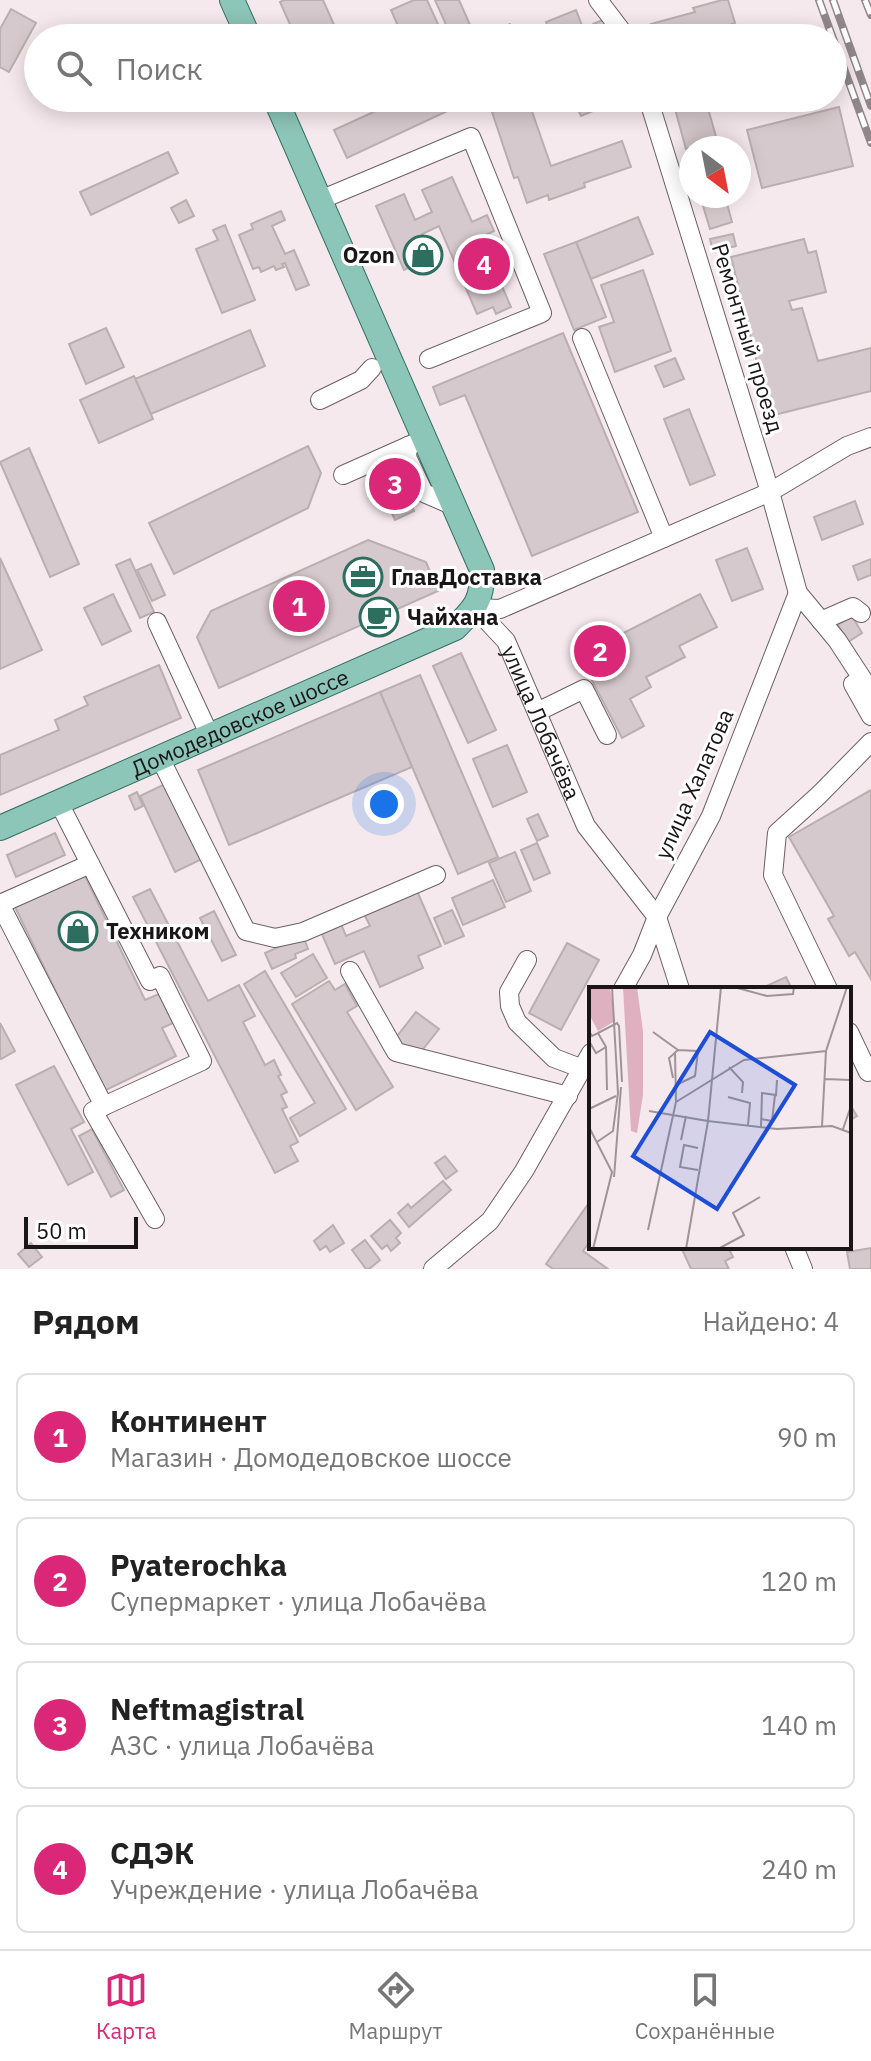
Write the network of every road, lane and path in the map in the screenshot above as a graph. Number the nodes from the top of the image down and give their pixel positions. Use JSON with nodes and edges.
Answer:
{"nodes":[{"id":1,"x":232,"y":0,"type":"edge"},
{"id":2,"x":598,"y":0,"type":"edge"},
{"id":3,"x":243,"y":24,"type":"edge"},
{"id":4,"x":616,"y":24,"type":"edge"},
{"id":5,"x":281,"y":112,"type":"edge"},
{"id":6,"x":652,"y":112,"type":"edge"},
{"id":7,"x":320,"y":200,"type":"junction"},
{"id":8,"x":582,"y":338,"type":"dead end"},
{"id":9,"x":429,"y":359,"type":"dead end"},
{"id":10,"x":372,"y":368,"type":"dead end"},
{"id":11,"x":320,"y":400,"type":"dead end"},
{"id":12,"x":871,"y":437,"type":"edge"},
{"id":13,"x":416,"y":442,"type":"junction"},
{"id":14,"x":343,"y":475,"type":"dead end"},
{"id":15,"x":770,"y":492,"type":"junction"},
{"id":16,"x":664,"y":538,"type":"junction"},
{"id":17,"x":798,"y":593,"type":"junction"},
{"id":18,"x":475,"y":608,"type":"junction"},
{"id":19,"x":861,"y":613,"type":"dead end"},
{"id":20,"x":821,"y":621,"type":"junction"},
{"id":21,"x":157,"y":622,"type":"dead end"},
{"id":22,"x":871,"y":692,"type":"edge"},
{"id":23,"x":537,"y":712,"type":"junction"},
{"id":24,"x":871,"y":716,"type":"edge"},
{"id":25,"x":607,"y":735,"type":"dead end"},
{"id":26,"x":210,"y":736,"type":"junction"},
{"id":27,"x":871,"y":742,"type":"edge"},
{"id":28,"x":160,"y":758,"type":"junction"},
{"id":29,"x":59,"y":803,"type":"junction"},
{"id":30,"x":0,"y":828,"type":"edge"},
{"id":31,"x":90,"y":864,"type":"junction"},
{"id":32,"x":436,"y":875,"type":"dead end"},
{"id":33,"x":657,"y":917,"type":"junction"},
{"id":34,"x":527,"y":960,"type":"dead end"},
{"id":35,"x":350,"y":971,"type":"dead end"},
{"id":36,"x":624,"y":987,"type":"edge"},
{"id":37,"x":679,"y":987,"type":"edge"},
{"id":38,"x":827,"y":987,"type":"edge"},
{"id":39,"x":851,"y":1036,"type":"edge"},
{"id":40,"x":587,"y":1061,"type":"edge"},
{"id":41,"x":871,"y":1071,"type":"edge"},
{"id":42,"x":568,"y":1096,"type":"junction"},
{"id":43,"x":104,"y":1106,"type":"junction"},
{"id":44,"x":155,"y":1219,"type":"dead end"},
{"id":45,"x":795,"y":1249,"type":"edge"},
{"id":46,"x":433,"y":1269,"type":"edge"},
{"id":47,"x":803,"y":1269,"type":"edge"}],
"edges":[{"from":1,"to":3,"type":"main road"},
{"from":2,"to":4,"type":"street"},
{"from":5,"to":7,"type":"main road"},
{"from":6,"to":15,"type":"street","name":"Ремонтный проезд"},
{"from":7,"to":9,"type":"street"},
{"from":7,"to":13,"type":"main road"},
{"from":8,"to":16,"type":"street"},
{"from":10,"to":11,"type":"street"},
{"from":12,"to":15,"type":"street"},
{"from":13,"to":14,"type":"street"},
{"from":13,"to":18,"type":"main road"},
{"from":15,"to":16,"type":"street"},
{"from":15,"to":17,"type":"street","name":"Ремонтный проезд"},
{"from":16,"to":18,"type":"street"},
{"from":17,"to":20,"type":"street"},
{"from":17,"to":33,"type":"street","name":"улица Халатова"},
{"from":18,"to":23,"type":"street","name":"улица Лобачёва"},
{"from":18,"to":26,"type":"main road","name":"Домодедовское шоссе"},
{"from":19,"to":20,"type":"street"},
{"from":20,"to":22,"type":"street"},
{"from":20,"to":24,"type":"street"},
{"from":21,"to":26,"type":"street"},
{"from":23,"to":25,"type":"street"},
{"from":23,"to":33,"type":"street","name":"улица Лобачёва"},
{"from":26,"to":28,"type":"main road","name":"Домодедовское шоссе"},
{"from":27,"to":38,"type":"street"},
{"from":28,"to":29,"type":"main road","name":"Домодедовское шоссе"},
{"from":28,"to":32,"type":"street"},
{"from":29,"to":30,"type":"main road","name":"Домодедовское шоссе"},
{"from":29,"to":31,"type":"street"},
{"from":31,"to":43,"type":"street"},
{"from":31,"to":43,"type":"street"},
{"from":33,"to":36,"type":"street","name":"улица Халатова"},
{"from":33,"to":37,"type":"street","name":"улица Лобачёва"},
{"from":34,"to":40,"type":"street"},
{"from":35,"to":42,"type":"street"},
{"from":39,"to":41,"type":"street"},
{"from":40,"to":42,"type":"street"},
{"from":42,"to":46,"type":"street"},
{"from":43,"to":44,"type":"street"},
{"from":45,"to":47,"type":"street"}]}
